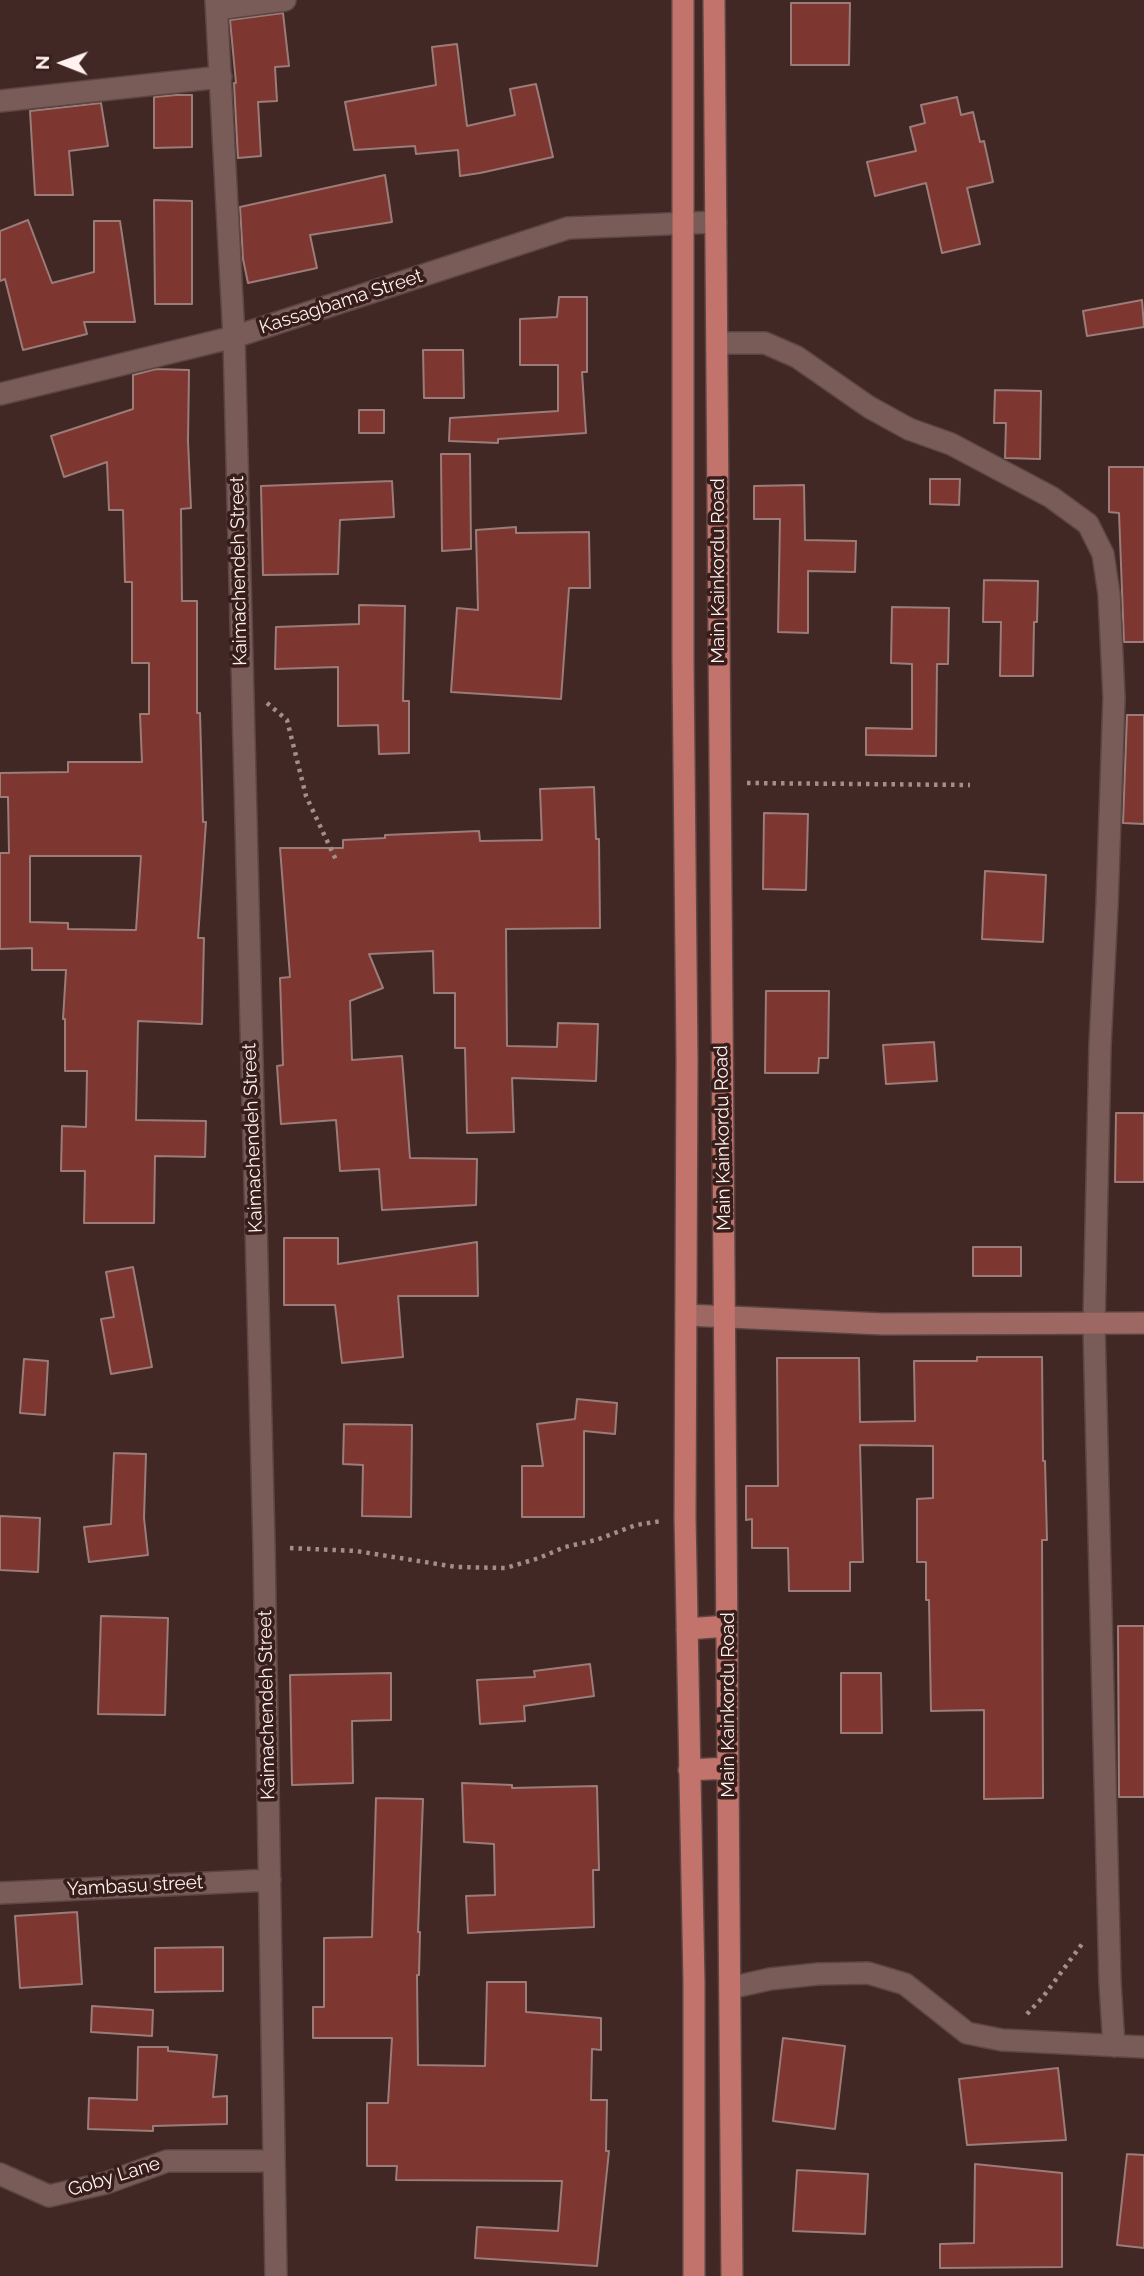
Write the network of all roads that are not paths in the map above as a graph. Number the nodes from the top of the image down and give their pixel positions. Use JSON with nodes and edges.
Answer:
{"nodes":[{"id":1,"x":285,"y":0,"type":"edge"},
{"id":2,"x":682,"y":0,"type":"edge"},
{"id":3,"x":714,"y":0,"type":"edge"},
{"id":4,"x":217,"y":5,"type":"edge"},
{"id":5,"x":221,"y":77,"type":"junction"},
{"id":6,"x":0,"y":101,"type":"edge"},
{"id":7,"x":716,"y":222,"type":"junction"},
{"id":8,"x":682,"y":223,"type":"junction"},
{"id":9,"x":234,"y":338,"type":"junction"},
{"id":10,"x":717,"y":343,"type":"junction"},
{"id":11,"x":0,"y":394,"type":"edge"},
{"id":12,"x":718,"y":661,"type":"junction"},
{"id":13,"x":683,"y":662,"type":"junction"},
{"id":14,"x":686,"y":1315,"type":"junction"},
{"id":15,"x":726,"y":1317,"type":"junction"},
{"id":16,"x":1144,"y":1323,"type":"edge"},
{"id":17,"x":1094,"y":1325,"type":"junction"},
{"id":18,"x":727,"y":1626,"type":"junction"},
{"id":19,"x":687,"y":1629,"type":"junction"},
{"id":20,"x":729,"y":1768,"type":"junction"},
{"id":21,"x":689,"y":1770,"type":"junction"},
{"id":22,"x":270,"y":1880,"type":"junction"},
{"id":23,"x":0,"y":1893,"type":"edge"},
{"id":24,"x":730,"y":1988,"type":"junction"},
{"id":25,"x":1114,"y":2046,"type":"junction"},
{"id":26,"x":1144,"y":2047,"type":"edge"},
{"id":27,"x":274,"y":2161,"type":"junction"},
{"id":28,"x":0,"y":2174,"type":"edge"},
{"id":29,"x":276,"y":2276,"type":"edge"},
{"id":30,"x":694,"y":2276,"type":"edge"},
{"id":31,"x":732,"y":2276,"type":"edge"}],
"edges":[{"from":1,"to":4,"type":"street"},
{"from":2,"to":8,"type":"main road"},
{"from":3,"to":7,"type":"main road","name":"Main Kainkordu Road"},
{"from":4,"to":5,"type":"street","name":"Kaimachendeh Street"},
{"from":5,"to":6,"type":"street"},
{"from":5,"to":9,"type":"street","name":"Kaimachendeh Street"},
{"from":7,"to":8,"type":"street","name":"Kassagbama Street"},
{"from":7,"to":10,"type":"main road","name":"Main Kainkordu Road"},
{"from":8,"to":9,"type":"street","name":"Kassagbama Street"},
{"from":8,"to":13,"type":"main road"},
{"from":9,"to":11,"type":"street","name":"Kassagbama Street"},
{"from":9,"to":22,"type":"street","name":"Kaimachendeh Street"},
{"from":10,"to":12,"type":"main road","name":"Main Kainkordu Road"},
{"from":10,"to":17,"type":"street"},
{"from":12,"to":13,"type":"main road"},
{"from":12,"to":15,"type":"main road","name":"Main Kainkordu Road"},
{"from":13,"to":14,"type":"main road"},
{"from":14,"to":15,"type":"main road"},
{"from":14,"to":19,"type":"main road"},
{"from":15,"to":17,"type":"main road"},
{"from":15,"to":18,"type":"main road","name":"Main Kainkordu Road"},
{"from":16,"to":17,"type":"main road"},
{"from":17,"to":25,"type":"street"},
{"from":18,"to":19,"type":"main road"},
{"from":18,"to":20,"type":"main road","name":"Main Kainkordu Road"},
{"from":19,"to":21,"type":"main road"},
{"from":20,"to":21,"type":"main road"},
{"from":20,"to":24,"type":"main road","name":"Main Kainkordu Road"},
{"from":21,"to":30,"type":"main road"},
{"from":22,"to":23,"type":"street","name":"Yambasu street"},
{"from":22,"to":27,"type":"street","name":"Kaimachendeh Street"},
{"from":24,"to":25,"type":"street"},
{"from":24,"to":31,"type":"main road","name":"Main Kainkordu Road"},
{"from":25,"to":26,"type":"street"},
{"from":27,"to":28,"type":"street","name":"Goby Lane"},
{"from":27,"to":29,"type":"street","name":"Kaimachendeh Street"}]}
